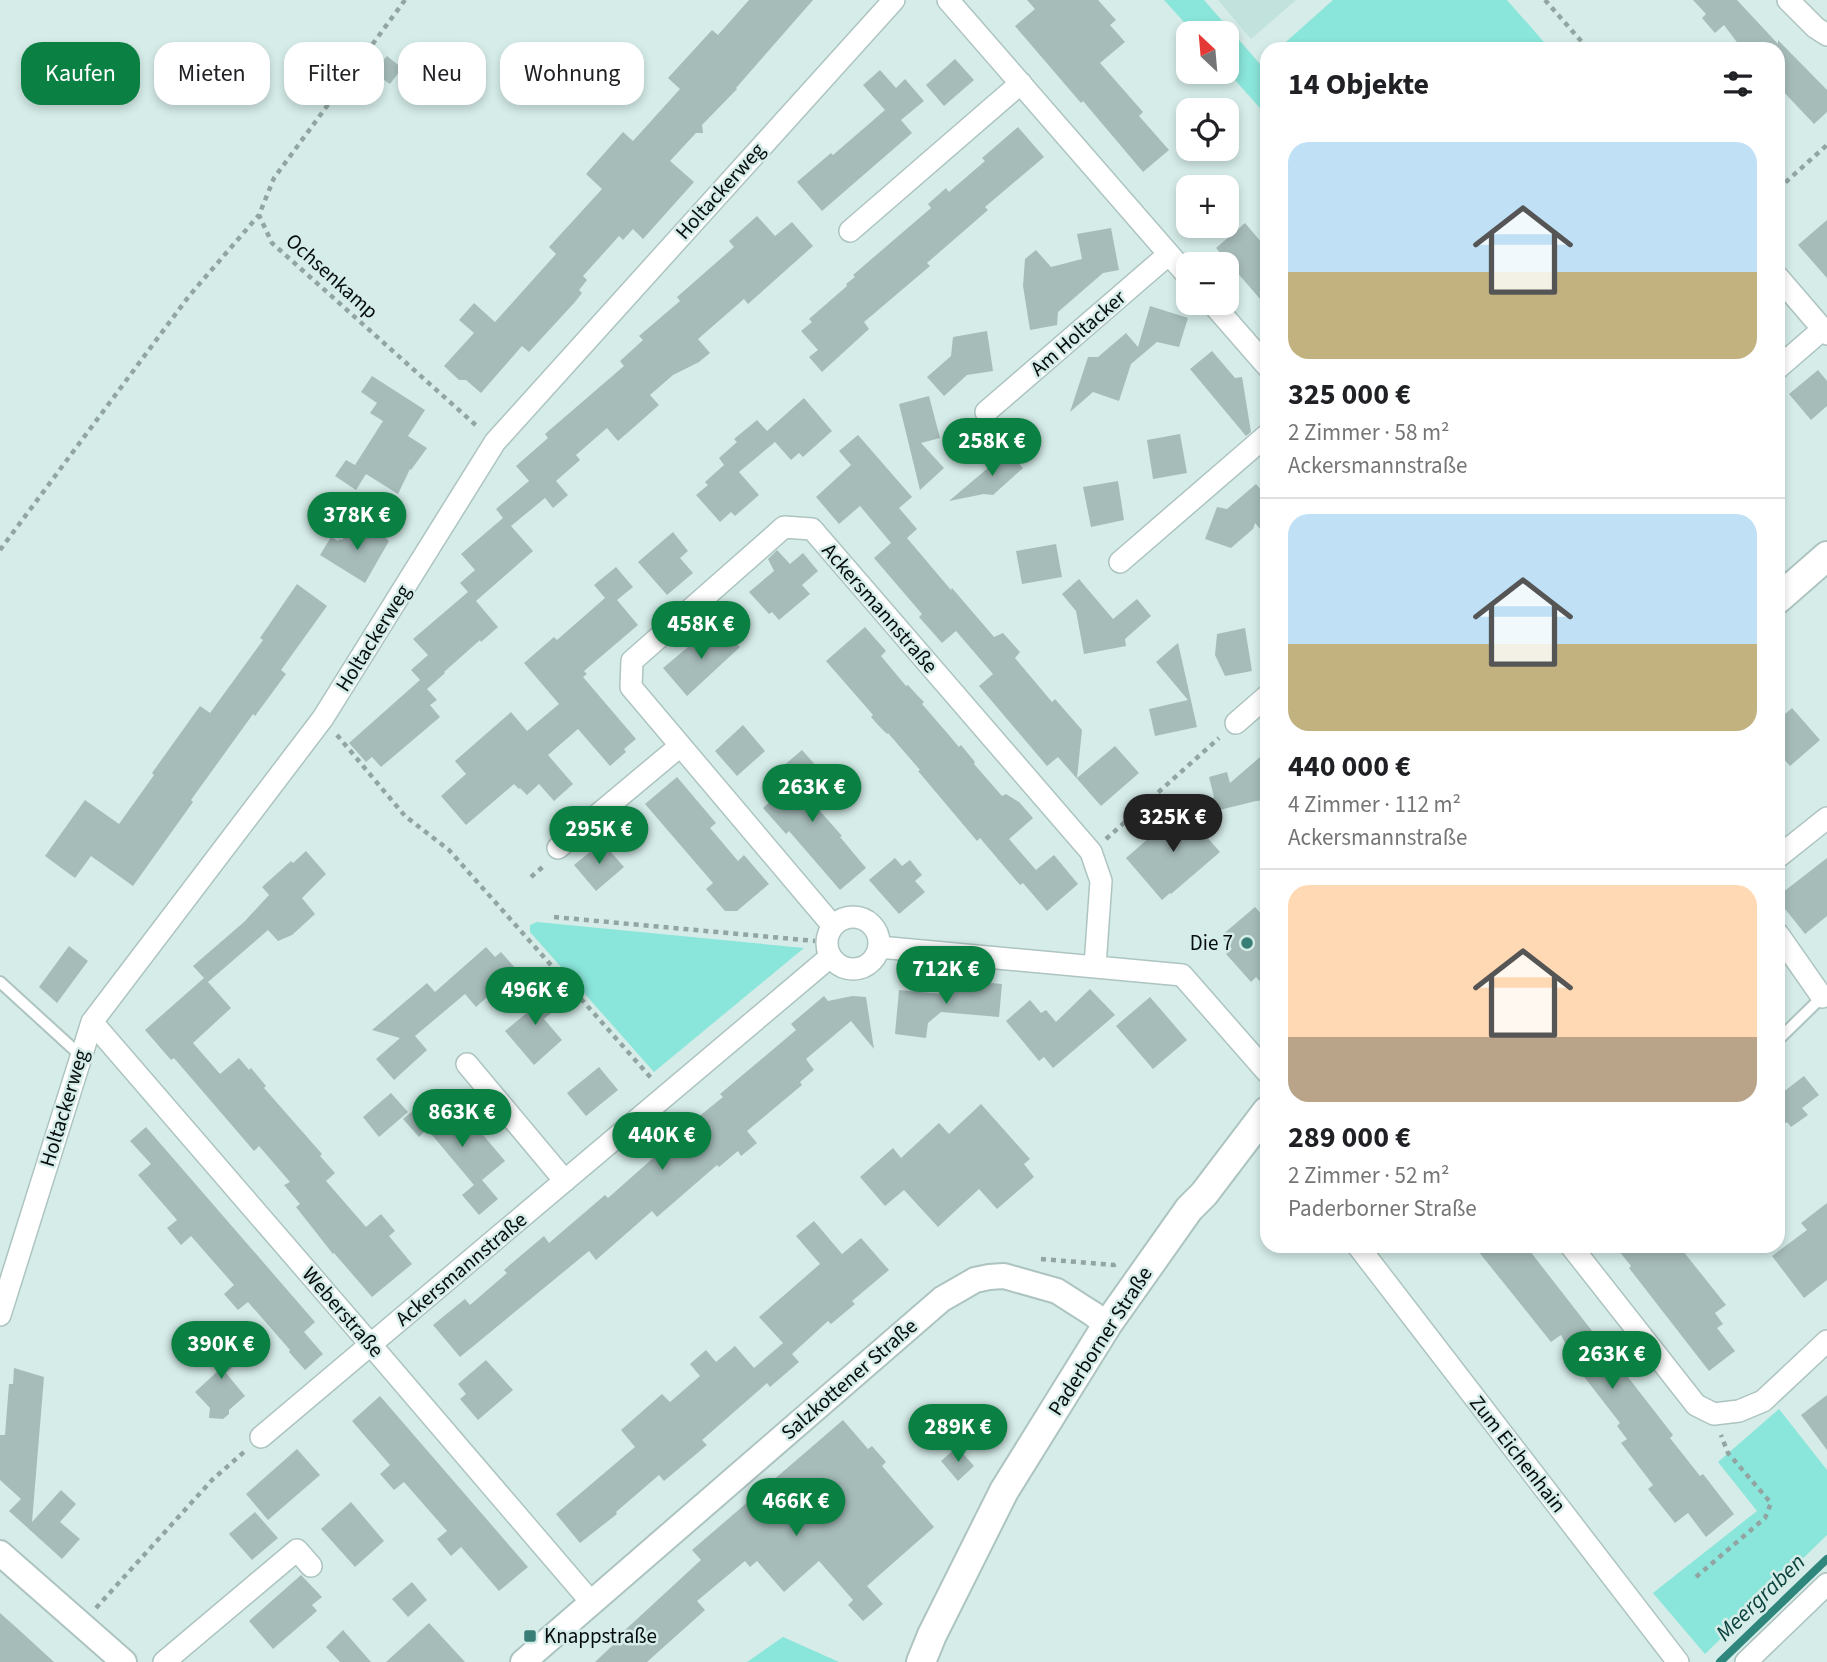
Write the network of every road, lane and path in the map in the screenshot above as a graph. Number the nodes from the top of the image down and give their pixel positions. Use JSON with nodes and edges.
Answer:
{"nodes":[{"id":1,"x":405,"y":0,"type":"edge"},
{"id":2,"x":894,"y":0,"type":"edge"},
{"id":3,"x":948,"y":0,"type":"edge"},
{"id":4,"x":1545,"y":0,"type":"edge"},
{"id":5,"x":1788,"y":0,"type":"edge"},
{"id":6,"x":1827,"y":36,"type":"edge"},
{"id":7,"x":1582,"y":42,"type":"edge"},
{"id":8,"x":1021,"y":83,"type":"junction"},
{"id":9,"x":1827,"y":145,"type":"edge"},
{"id":10,"x":1785,"y":183,"type":"edge"},
{"id":11,"x":259,"y":215,"type":"junction"},
{"id":12,"x":850,"y":231,"type":"dead end"},
{"id":13,"x":1169,"y":254,"type":"junction"},
{"id":14,"x":1176,"y":262,"type":"edge"},
{"id":15,"x":1785,"y":285,"type":"edge"},
{"id":16,"x":1222,"y":315,"type":"edge"},
{"id":17,"x":1825,"y":331,"type":"edge"},
{"id":18,"x":1260,"y":358,"type":"edge"},
{"id":19,"x":1785,"y":362,"type":"edge"},
{"id":20,"x":986,"y":412,"type":"dead end"},
{"id":21,"x":1260,"y":441,"type":"edge"},
{"id":22,"x":495,"y":442,"type":"junction"},
{"id":23,"x":0,"y":550,"type":"edge"},
{"id":24,"x":1827,"y":556,"type":"edge"},
{"id":25,"x":1120,"y":562,"type":"dead end"},
{"id":26,"x":1785,"y":593,"type":"edge"},
{"id":27,"x":1260,"y":702,"type":"edge"},
{"id":28,"x":323,"y":718,"type":"junction"},
{"id":29,"x":1236,"y":723,"type":"joint"},
{"id":30,"x":680,"y":746,"type":"junction"},
{"id":31,"x":1827,"y":818,"type":"edge"},
{"id":32,"x":558,"y":848,"type":"dead end"},
{"id":33,"x":1785,"y":851,"type":"edge"},
{"id":34,"x":1091,"y":852,"type":"junction"},
{"id":35,"x":554,"y":917,"type":"dead end"},
{"id":36,"x":830,"y":942,"type":"junction"},
{"id":37,"x":1785,"y":944,"type":"edge"},
{"id":38,"x":879,"y":947,"type":"junction"},
{"id":39,"x":1095,"y":966,"type":"junction"},
{"id":40,"x":0,"y":982,"type":"edge"},
{"id":41,"x":1822,"y":997,"type":"joint"},
{"id":42,"x":92,"y":1022,"type":"junction"},
{"id":43,"x":1785,"y":1033,"type":"edge"},
{"id":44,"x":80,"y":1055,"type":"junction"},
{"id":45,"x":467,"y":1064,"type":"dead end"},
{"id":46,"x":1260,"y":1064,"type":"edge"},
{"id":47,"x":666,"y":1096,"type":"junction"},
{"id":48,"x":1260,"y":1125,"type":"edge"},
{"id":49,"x":565,"y":1181,"type":"junction"},
{"id":50,"x":1363,"y":1253,"type":"edge"},
{"id":51,"x":1577,"y":1253,"type":"edge"},
{"id":52,"x":0,"y":1315,"type":"edge"},
{"id":53,"x":1107,"y":1325,"type":"junction"},
{"id":54,"x":1827,"y":1341,"type":"edge"},
{"id":55,"x":372,"y":1345,"type":"junction"},
{"id":56,"x":1714,"y":1414,"type":"junction"},
{"id":57,"x":261,"y":1437,"type":"joint"},
{"id":58,"x":0,"y":1553,"type":"edge"},
{"id":59,"x":311,"y":1566,"type":"dead end"},
{"id":60,"x":1696,"y":1577,"type":"dead end"},
{"id":61,"x":1827,"y":1584,"type":"edge"},
{"id":62,"x":592,"y":1603,"type":"junction"},
{"id":63,"x":81,"y":1624,"type":"junction"},
{"id":64,"x":124,"y":1662,"type":"edge"},
{"id":65,"x":164,"y":1662,"type":"edge"},
{"id":66,"x":523,"y":1662,"type":"edge"},
{"id":67,"x":921,"y":1662,"type":"edge"},
{"id":68,"x":1678,"y":1662,"type":"edge"},
{"id":69,"x":1746,"y":1662,"type":"edge"}],
"edges":[{"from":1,"to":11,"type":"path"},
{"from":2,"to":22,"type":"street","name":"Holtackerweg"},
{"from":3,"to":8,"type":"street"},
{"from":4,"to":7,"type":"path"},
{"from":5,"to":6,"type":"street"},
{"from":8,"to":12,"type":"street"},
{"from":8,"to":13,"type":"street"},
{"from":9,"to":10,"type":"path"},
{"from":11,"to":22,"type":"path","name":"Ochsenkamp"},
{"from":11,"to":23,"type":"path"},
{"from":13,"to":14,"type":"street"},
{"from":13,"to":20,"type":"street","name":"Am Holtacker"},
{"from":15,"to":17,"type":"street"},
{"from":16,"to":18,"type":"street"},
{"from":17,"to":19,"type":"street"},
{"from":21,"to":25,"type":"street"},
{"from":22,"to":28,"type":"street","name":"Holtackerweg"},
{"from":24,"to":26,"type":"main road"},
{"from":27,"to":29,"type":"street"},
{"from":28,"to":42,"type":"street","name":"Holtackerweg"},
{"from":28,"to":47,"type":"path"},
{"from":29,"to":34,"type":"path"},
{"from":30,"to":32,"type":"street"},
{"from":30,"to":34,"type":"street","name":"Ackersmannstraße"},
{"from":30,"to":36,"type":"street","name":"Ackersmannstraße"},
{"from":31,"to":33,"type":"street"},
{"from":34,"to":39,"type":"street","name":"Ackersmannstraße"},
{"from":35,"to":36,"type":"path"},
{"from":36,"to":38,"type":"street","name":"Ackersmannstraße"},
{"from":36,"to":38,"type":"street","name":"Ackersmannstraße"},
{"from":36,"to":47,"type":"street","name":"Ackersmannstraße"},
{"from":37,"to":41,"type":"street"},
{"from":38,"to":39,"type":"street"},
{"from":39,"to":46,"type":"street"},
{"from":40,"to":44,"type":"lane"},
{"from":41,"to":43,"type":"lane"},
{"from":42,"to":44,"type":"street","name":"Holtackerweg"},
{"from":42,"to":55,"type":"street","name":"Weberstraße"},
{"from":44,"to":52,"type":"street","name":"Holtackerweg"},
{"from":45,"to":49,"type":"street"},
{"from":47,"to":49,"type":"street","name":"Ackersmannstraße"},
{"from":48,"to":53,"type":"main road","name":"Paderborner Straße"},
{"from":49,"to":55,"type":"street","name":"Ackersmannstraße"},
{"from":50,"to":68,"type":"street","name":"Zum Eichenhain"},
{"from":51,"to":56,"type":"street"},
{"from":53,"to":62,"type":"street","name":"Salzkottener Straße"},
{"from":53,"to":67,"type":"main road","name":"Paderborner Straße"},
{"from":54,"to":56,"type":"street"},
{"from":55,"to":57,"type":"street","name":"Ackersmannstraße"},
{"from":55,"to":62,"type":"street","name":"Weberstraße"},
{"from":56,"to":60,"type":"path"},
{"from":57,"to":63,"type":"path"},
{"from":58,"to":63,"type":"street"},
{"from":59,"to":65,"type":"street"},
{"from":61,"to":69,"type":"street"},
{"from":62,"to":66,"type":"street","name":"Salzkottener Straße"},
{"from":63,"to":64,"type":"street"}]}
